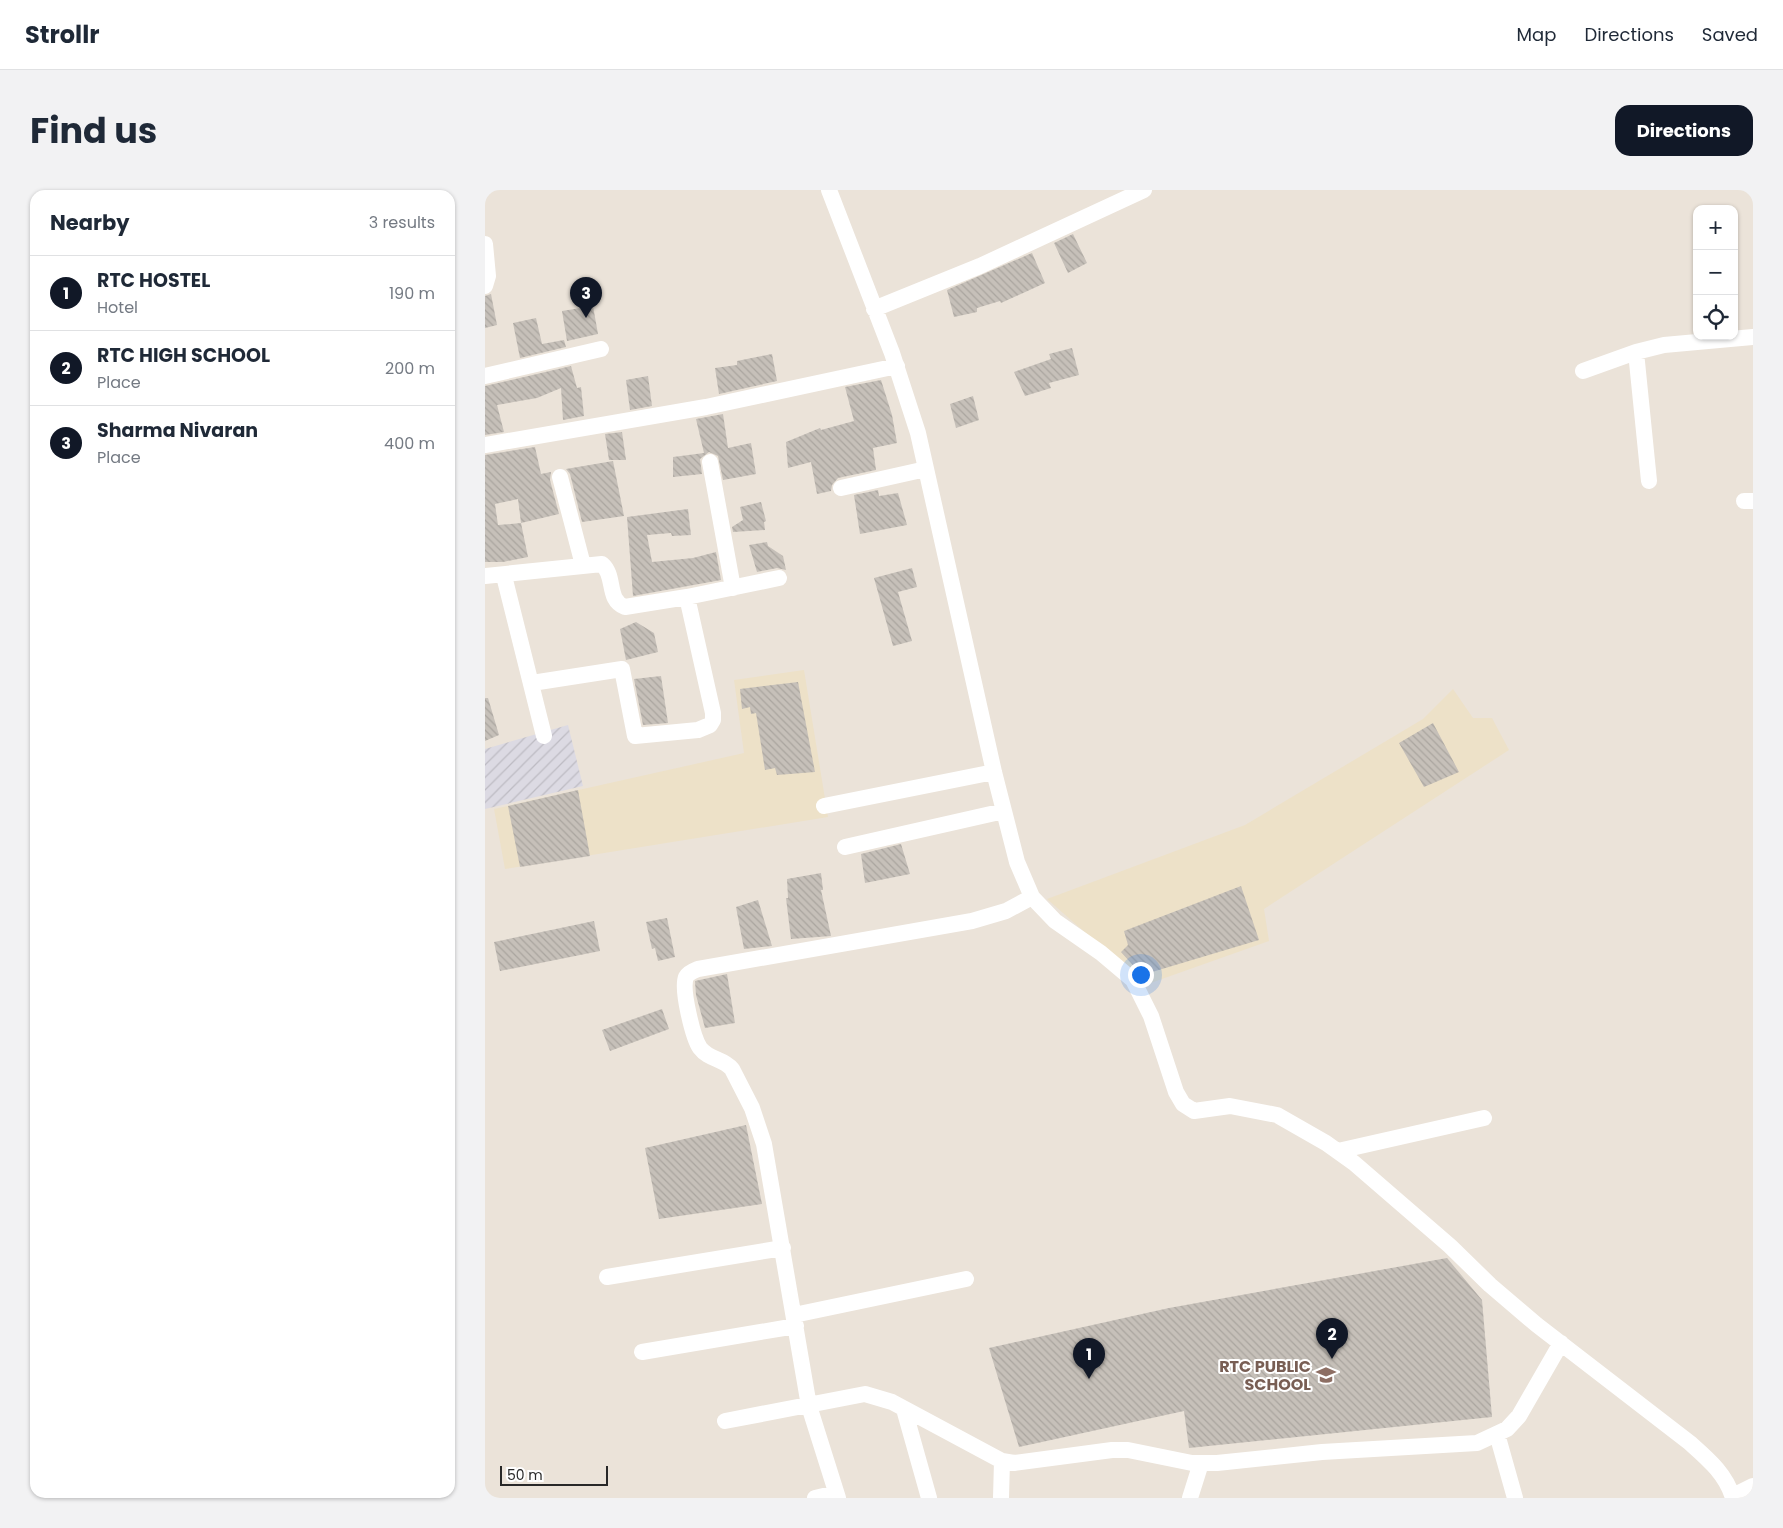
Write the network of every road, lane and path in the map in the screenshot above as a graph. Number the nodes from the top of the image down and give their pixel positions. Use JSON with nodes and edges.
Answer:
{"nodes":[{"id":1,"x":829,"y":190,"type":"edge"},
{"id":2,"x":1144,"y":190,"type":"edge"},
{"id":3,"x":485,"y":244,"type":"edge"},
{"id":4,"x":485,"y":286,"type":"edge"},
{"id":5,"x":874,"y":309,"type":"junction"},
{"id":6,"x":1753,"y":337,"type":"edge"},
{"id":7,"x":601,"y":350,"type":"dead end"},
{"id":8,"x":1636,"y":352,"type":"junction"},
{"id":9,"x":897,"y":366,"type":"junction"},
{"id":10,"x":1583,"y":371,"type":"dead end"},
{"id":11,"x":485,"y":376,"type":"edge"},
{"id":12,"x":485,"y":445,"type":"edge"},
{"id":13,"x":710,"y":462,"type":"dead end"},
{"id":14,"x":926,"y":469,"type":"junction"},
{"id":15,"x":560,"y":476,"type":"dead end"},
{"id":16,"x":1649,"y":481,"type":"dead end"},
{"id":17,"x":841,"y":488,"type":"dead end"},
{"id":18,"x":583,"y":565,"type":"junction"},
{"id":19,"x":485,"y":576,"type":"edge"},
{"id":20,"x":504,"y":576,"type":"junction"},
{"id":21,"x":779,"y":578,"type":"dead end"},
{"id":22,"x":733,"y":588,"type":"junction"},
{"id":23,"x":687,"y":597,"type":"junction"},
{"id":24,"x":532,"y":683,"type":"junction"},
{"id":25,"x":544,"y":736,"type":"dead end"},
{"id":26,"x":994,"y":772,"type":"junction"},
{"id":27,"x":824,"y":806,"type":"dead end"},
{"id":28,"x":1004,"y":811,"type":"junction"},
{"id":29,"x":845,"y":847,"type":"dead end"},
{"id":30,"x":1032,"y":897,"type":"junction"},
{"id":31,"x":1484,"y":1118,"type":"dead end"},
{"id":32,"x":1338,"y":1151,"type":"junction"},
{"id":33,"x":783,"y":1248,"type":"junction"},
{"id":34,"x":607,"y":1277,"type":"dead end"},
{"id":35,"x":966,"y":1279,"type":"dead end"},
{"id":36,"x":795,"y":1320,"type":"junction"},
{"id":37,"x":1561,"y":1343,"type":"junction"},
{"id":38,"x":642,"y":1352,"type":"dead end"},
{"id":39,"x":809,"y":1406,"type":"junction"},
{"id":40,"x":904,"y":1409,"type":"junction"},
{"id":41,"x":725,"y":1421,"type":"dead end"},
{"id":42,"x":1497,"y":1434,"type":"junction"},
{"id":43,"x":1003,"y":1462,"type":"junction"},
{"id":44,"x":1201,"y":1463,"type":"junction"},
{"id":45,"x":1753,"y":1486,"type":"edge"},
{"id":46,"x":837,"y":1495,"type":"edge"},
{"id":47,"x":1733,"y":1497,"type":"edge"},
{"id":48,"x":815,"y":1498,"type":"edge"},
{"id":49,"x":929,"y":1498,"type":"edge"},
{"id":50,"x":1001,"y":1498,"type":"edge"},
{"id":51,"x":1191,"y":1498,"type":"edge"},
{"id":52,"x":1515,"y":1498,"type":"edge"}],
"edges":[{"from":1,"to":5,"type":"street"},
{"from":2,"to":5,"type":"street"},
{"from":3,"to":4,"type":"street"},
{"from":5,"to":9,"type":"street"},
{"from":6,"to":8,"type":"street"},
{"from":7,"to":11,"type":"street"},
{"from":8,"to":10,"type":"street"},
{"from":8,"to":16,"type":"street"},
{"from":9,"to":12,"type":"street"},
{"from":9,"to":14,"type":"street"},
{"from":13,"to":22,"type":"street"},
{"from":14,"to":17,"type":"street"},
{"from":14,"to":26,"type":"street"},
{"from":15,"to":18,"type":"street"},
{"from":18,"to":20,"type":"street"},
{"from":18,"to":23,"type":"street"},
{"from":19,"to":20,"type":"street"},
{"from":20,"to":24,"type":"street"},
{"from":21,"to":22,"type":"street"},
{"from":22,"to":23,"type":"street"},
{"from":23,"to":24,"type":"street"},
{"from":24,"to":25,"type":"street"},
{"from":26,"to":27,"type":"street"},
{"from":26,"to":28,"type":"street"},
{"from":28,"to":29,"type":"street"},
{"from":28,"to":30,"type":"street"},
{"from":30,"to":32,"type":"street"},
{"from":30,"to":33,"type":"street"},
{"from":31,"to":32,"type":"street"},
{"from":32,"to":37,"type":"street"},
{"from":33,"to":34,"type":"street"},
{"from":33,"to":36,"type":"street"},
{"from":35,"to":36,"type":"street"},
{"from":36,"to":38,"type":"street"},
{"from":36,"to":39,"type":"street"},
{"from":37,"to":42,"type":"street"},
{"from":37,"to":47,"type":"street"},
{"from":39,"to":40,"type":"street"},
{"from":39,"to":41,"type":"street"},
{"from":39,"to":46,"type":"street"},
{"from":40,"to":43,"type":"street"},
{"from":40,"to":49,"type":"street"},
{"from":42,"to":44,"type":"street"},
{"from":42,"to":52,"type":"street"},
{"from":43,"to":44,"type":"street"},
{"from":43,"to":50,"type":"street"},
{"from":44,"to":51,"type":"street"},
{"from":45,"to":47,"type":"street"},
{"from":46,"to":48,"type":"street"}]}
